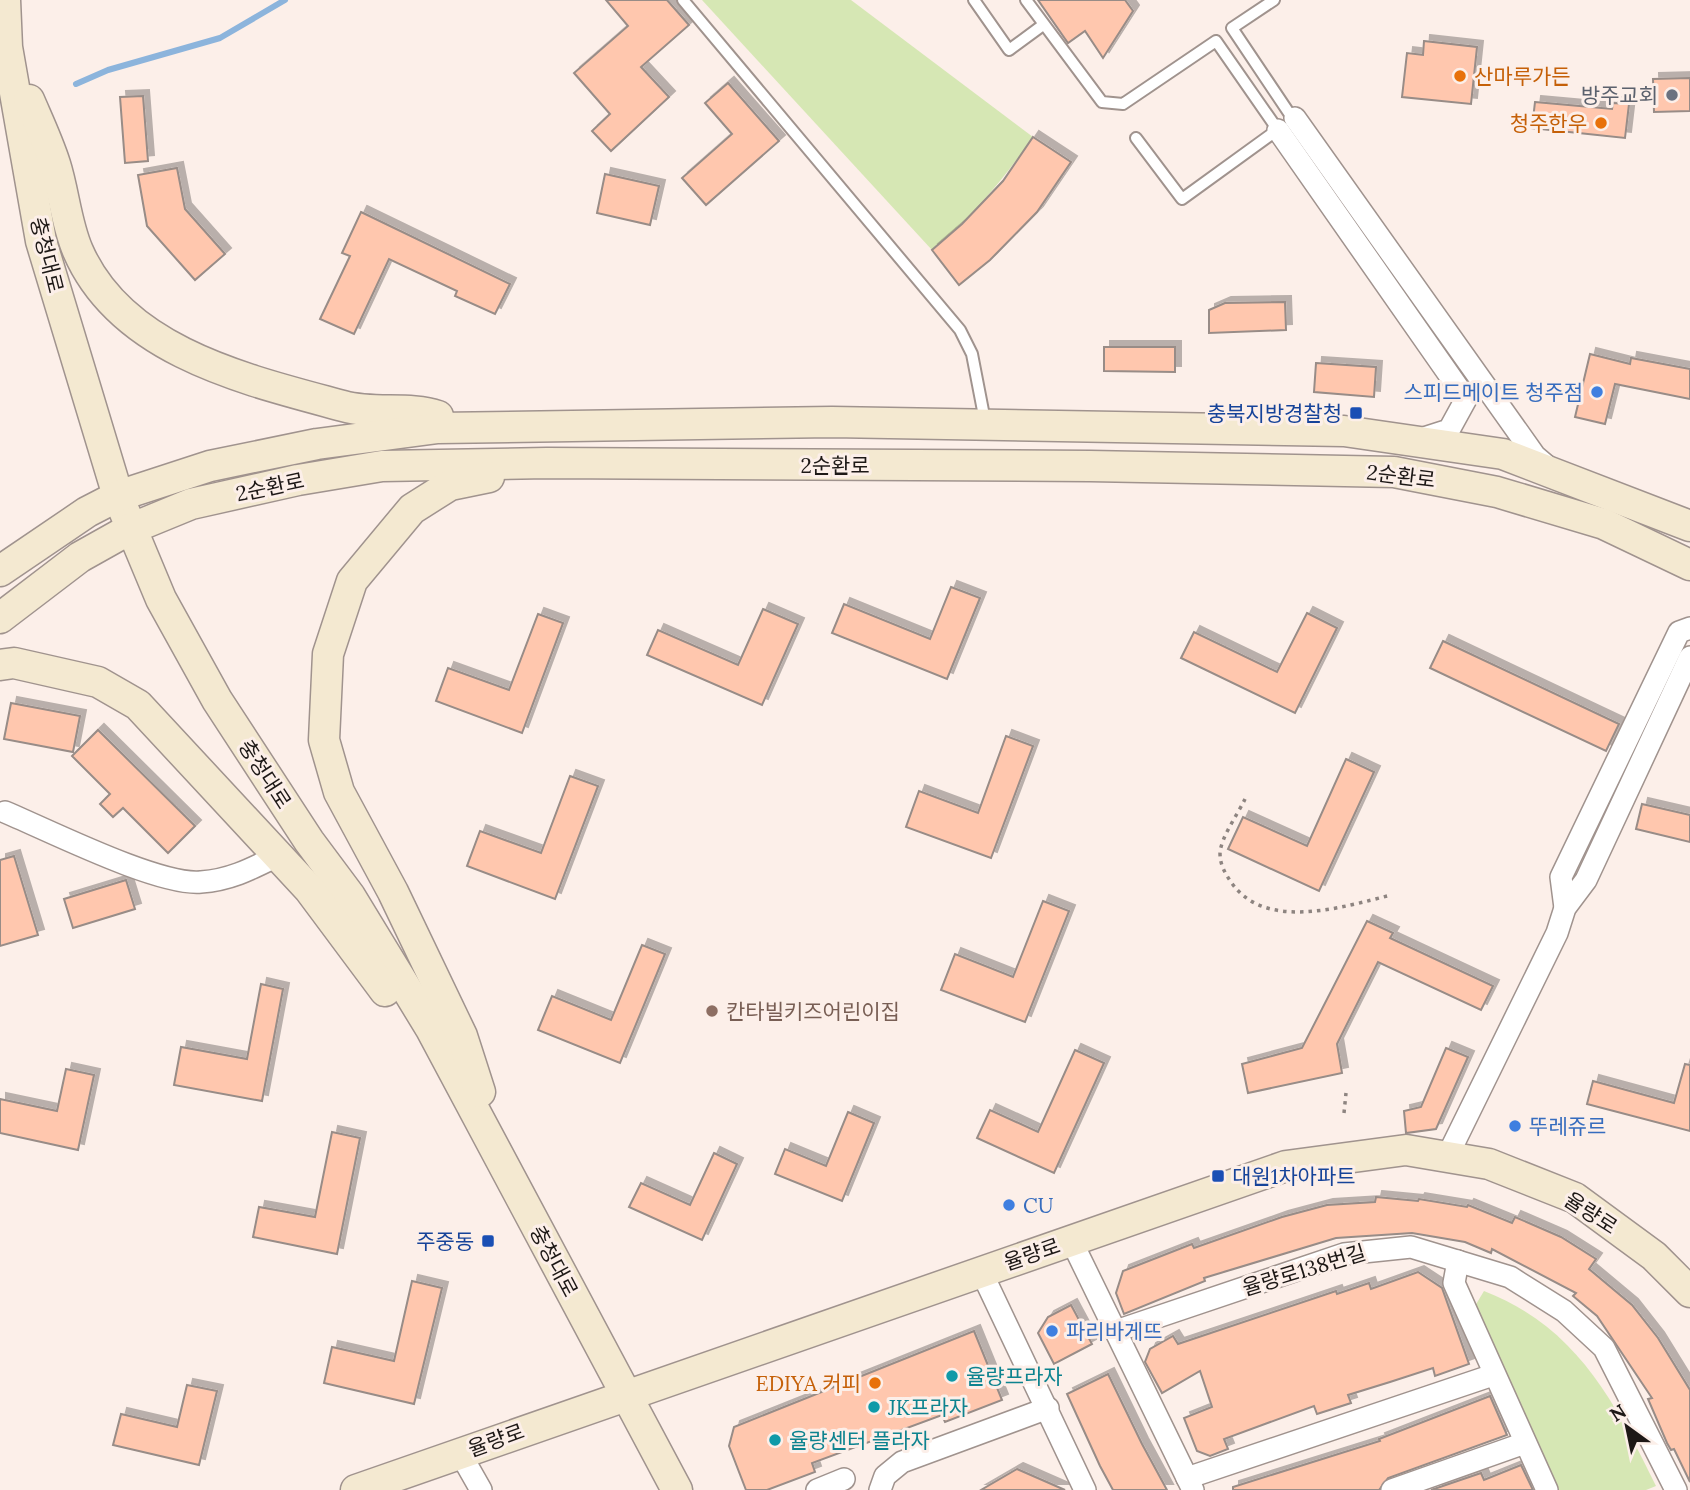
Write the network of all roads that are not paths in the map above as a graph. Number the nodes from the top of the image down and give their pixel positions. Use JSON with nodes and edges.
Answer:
{"nodes":[{"id":1,"x":683,"y":0,"type":"edge"},
{"id":2,"x":974,"y":0,"type":"edge"},
{"id":3,"x":1026,"y":0,"type":"edge"},
{"id":4,"x":1274,"y":0,"type":"edge"},
{"id":5,"x":5,"y":21,"type":"edge"},
{"id":6,"x":1043,"y":25,"type":"junction"},
{"id":7,"x":1232,"y":28,"type":"junction"},
{"id":8,"x":1216,"y":41,"type":"junction"},
{"id":9,"x":0,"y":80,"type":"edge"},
{"id":10,"x":1287,"y":124,"type":"junction"},
{"id":11,"x":1136,"y":138,"type":"dead end"},
{"id":12,"x":986,"y":425,"type":"junction"},
{"id":13,"x":468,"y":427,"type":"junction"},
{"id":14,"x":1417,"y":441,"type":"junction"},
{"id":15,"x":563,"y":463,"type":"junction"},
{"id":16,"x":1554,"y":474,"type":"junction"},
{"id":17,"x":118,"y":496,"type":"junction"},
{"id":18,"x":1690,"y":526,"type":"edge"},
{"id":19,"x":130,"y":529,"type":"junction"},
{"id":20,"x":1690,"y":565,"type":"edge"},
{"id":21,"x":0,"y":572,"type":"edge"},
{"id":22,"x":0,"y":618,"type":"edge"},
{"id":23,"x":1690,"y":628,"type":"edge"},
{"id":24,"x":1690,"y":657,"type":"edge"},
{"id":25,"x":0,"y":665,"type":"edge"},
{"id":26,"x":5,"y":812,"type":"dead end"},
{"id":27,"x":277,"y":856,"type":"junction"},
{"id":28,"x":1565,"y":908,"type":"junction"},
{"id":29,"x":1447,"y":1157,"type":"junction"},
{"id":30,"x":506,"y":1172,"type":"junction"},
{"id":31,"x":1071,"y":1240,"type":"junction"},
{"id":32,"x":1458,"y":1261,"type":"junction"},
{"id":33,"x":981,"y":1271,"type":"junction"},
{"id":34,"x":1690,"y":1292,"type":"edge"},
{"id":35,"x":1115,"y":1331,"type":"junction"},
{"id":36,"x":1493,"y":1375,"type":"junction"},
{"id":37,"x":626,"y":1394,"type":"junction"},
{"id":38,"x":1048,"y":1408,"type":"junction"},
{"id":39,"x":1525,"y":1443,"type":"junction"},
{"id":40,"x":460,"y":1453,"type":"junction"},
{"id":41,"x":844,"y":1479,"type":"dead end"},
{"id":42,"x":1190,"y":1484,"type":"edge"},
{"id":43,"x":480,"y":1489,"type":"edge"},
{"id":44,"x":356,"y":1490,"type":"edge"},
{"id":45,"x":677,"y":1490,"type":"edge"},
{"id":46,"x":817,"y":1490,"type":"edge"},
{"id":47,"x":880,"y":1490,"type":"edge"},
{"id":48,"x":1085,"y":1490,"type":"edge"},
{"id":49,"x":1392,"y":1490,"type":"edge"},
{"id":50,"x":1547,"y":1490,"type":"edge"},
{"id":51,"x":1676,"y":1490,"type":"edge"}],
"edges":[{"from":1,"to":12,"type":"lane"},
{"from":2,"to":6,"type":"lane"},
{"from":3,"to":6,"type":"lane"},
{"from":4,"to":7,"type":"lane"},
{"from":5,"to":9,"type":"street"},
{"from":5,"to":13,"type":"street"},
{"from":5,"to":17,"type":"street","name":"충청대로"},
{"from":6,"to":8,"type":"lane"},
{"from":7,"to":8,"type":"lane"},
{"from":7,"to":10,"type":"lane"},
{"from":8,"to":10,"type":"lane"},
{"from":10,"to":11,"type":"lane"},
{"from":10,"to":14,"type":"street"},
{"from":10,"to":16,"type":"street"},
{"from":12,"to":13,"type":"street","name":"2순환로"},
{"from":12,"to":14,"type":"street","name":"2순환로"},
{"from":13,"to":17,"type":"street","name":"2순환로"},
{"from":14,"to":16,"type":"street","name":"2순환로"},
{"from":15,"to":19,"type":"street","name":"2순환로"},
{"from":15,"to":20,"type":"street","name":"2순환로"},
{"from":15,"to":30,"type":"street"},
{"from":16,"to":18,"type":"street","name":"2순환로"},
{"from":17,"to":19,"type":"street","name":"충청대로"},
{"from":17,"to":21,"type":"street","name":"2순환로"},
{"from":19,"to":22,"type":"street","name":"2순환로"},
{"from":19,"to":30,"type":"street","name":"충청대로"},
{"from":23,"to":28,"type":"street"},
{"from":24,"to":28,"type":"street"},
{"from":25,"to":27,"type":"street"},
{"from":26,"to":27,"type":"street"},
{"from":27,"to":30,"type":"street"},
{"from":28,"to":29,"type":"street"},
{"from":29,"to":31,"type":"street","name":"율량로"},
{"from":29,"to":34,"type":"street","name":"율량로"},
{"from":30,"to":37,"type":"street","name":"충청대로"},
{"from":31,"to":33,"type":"street","name":"율량로"},
{"from":31,"to":35,"type":"street"},
{"from":32,"to":35,"type":"street","name":"율량로138번길"},
{"from":32,"to":36,"type":"street"},
{"from":32,"to":51,"type":"street","name":"율량로138번길"},
{"from":33,"to":37,"type":"street","name":"율량로"},
{"from":33,"to":38,"type":"street"},
{"from":35,"to":42,"type":"street"},
{"from":36,"to":39,"type":"street"},
{"from":36,"to":42,"type":"street"},
{"from":37,"to":40,"type":"street","name":"율량로"},
{"from":37,"to":45,"type":"street","name":"충청대로"},
{"from":38,"to":47,"type":"street"},
{"from":38,"to":48,"type":"street"},
{"from":39,"to":49,"type":"street"},
{"from":39,"to":50,"type":"street"},
{"from":40,"to":43,"type":"street"},
{"from":40,"to":44,"type":"street","name":"율량로"},
{"from":41,"to":46,"type":"street"}]}
